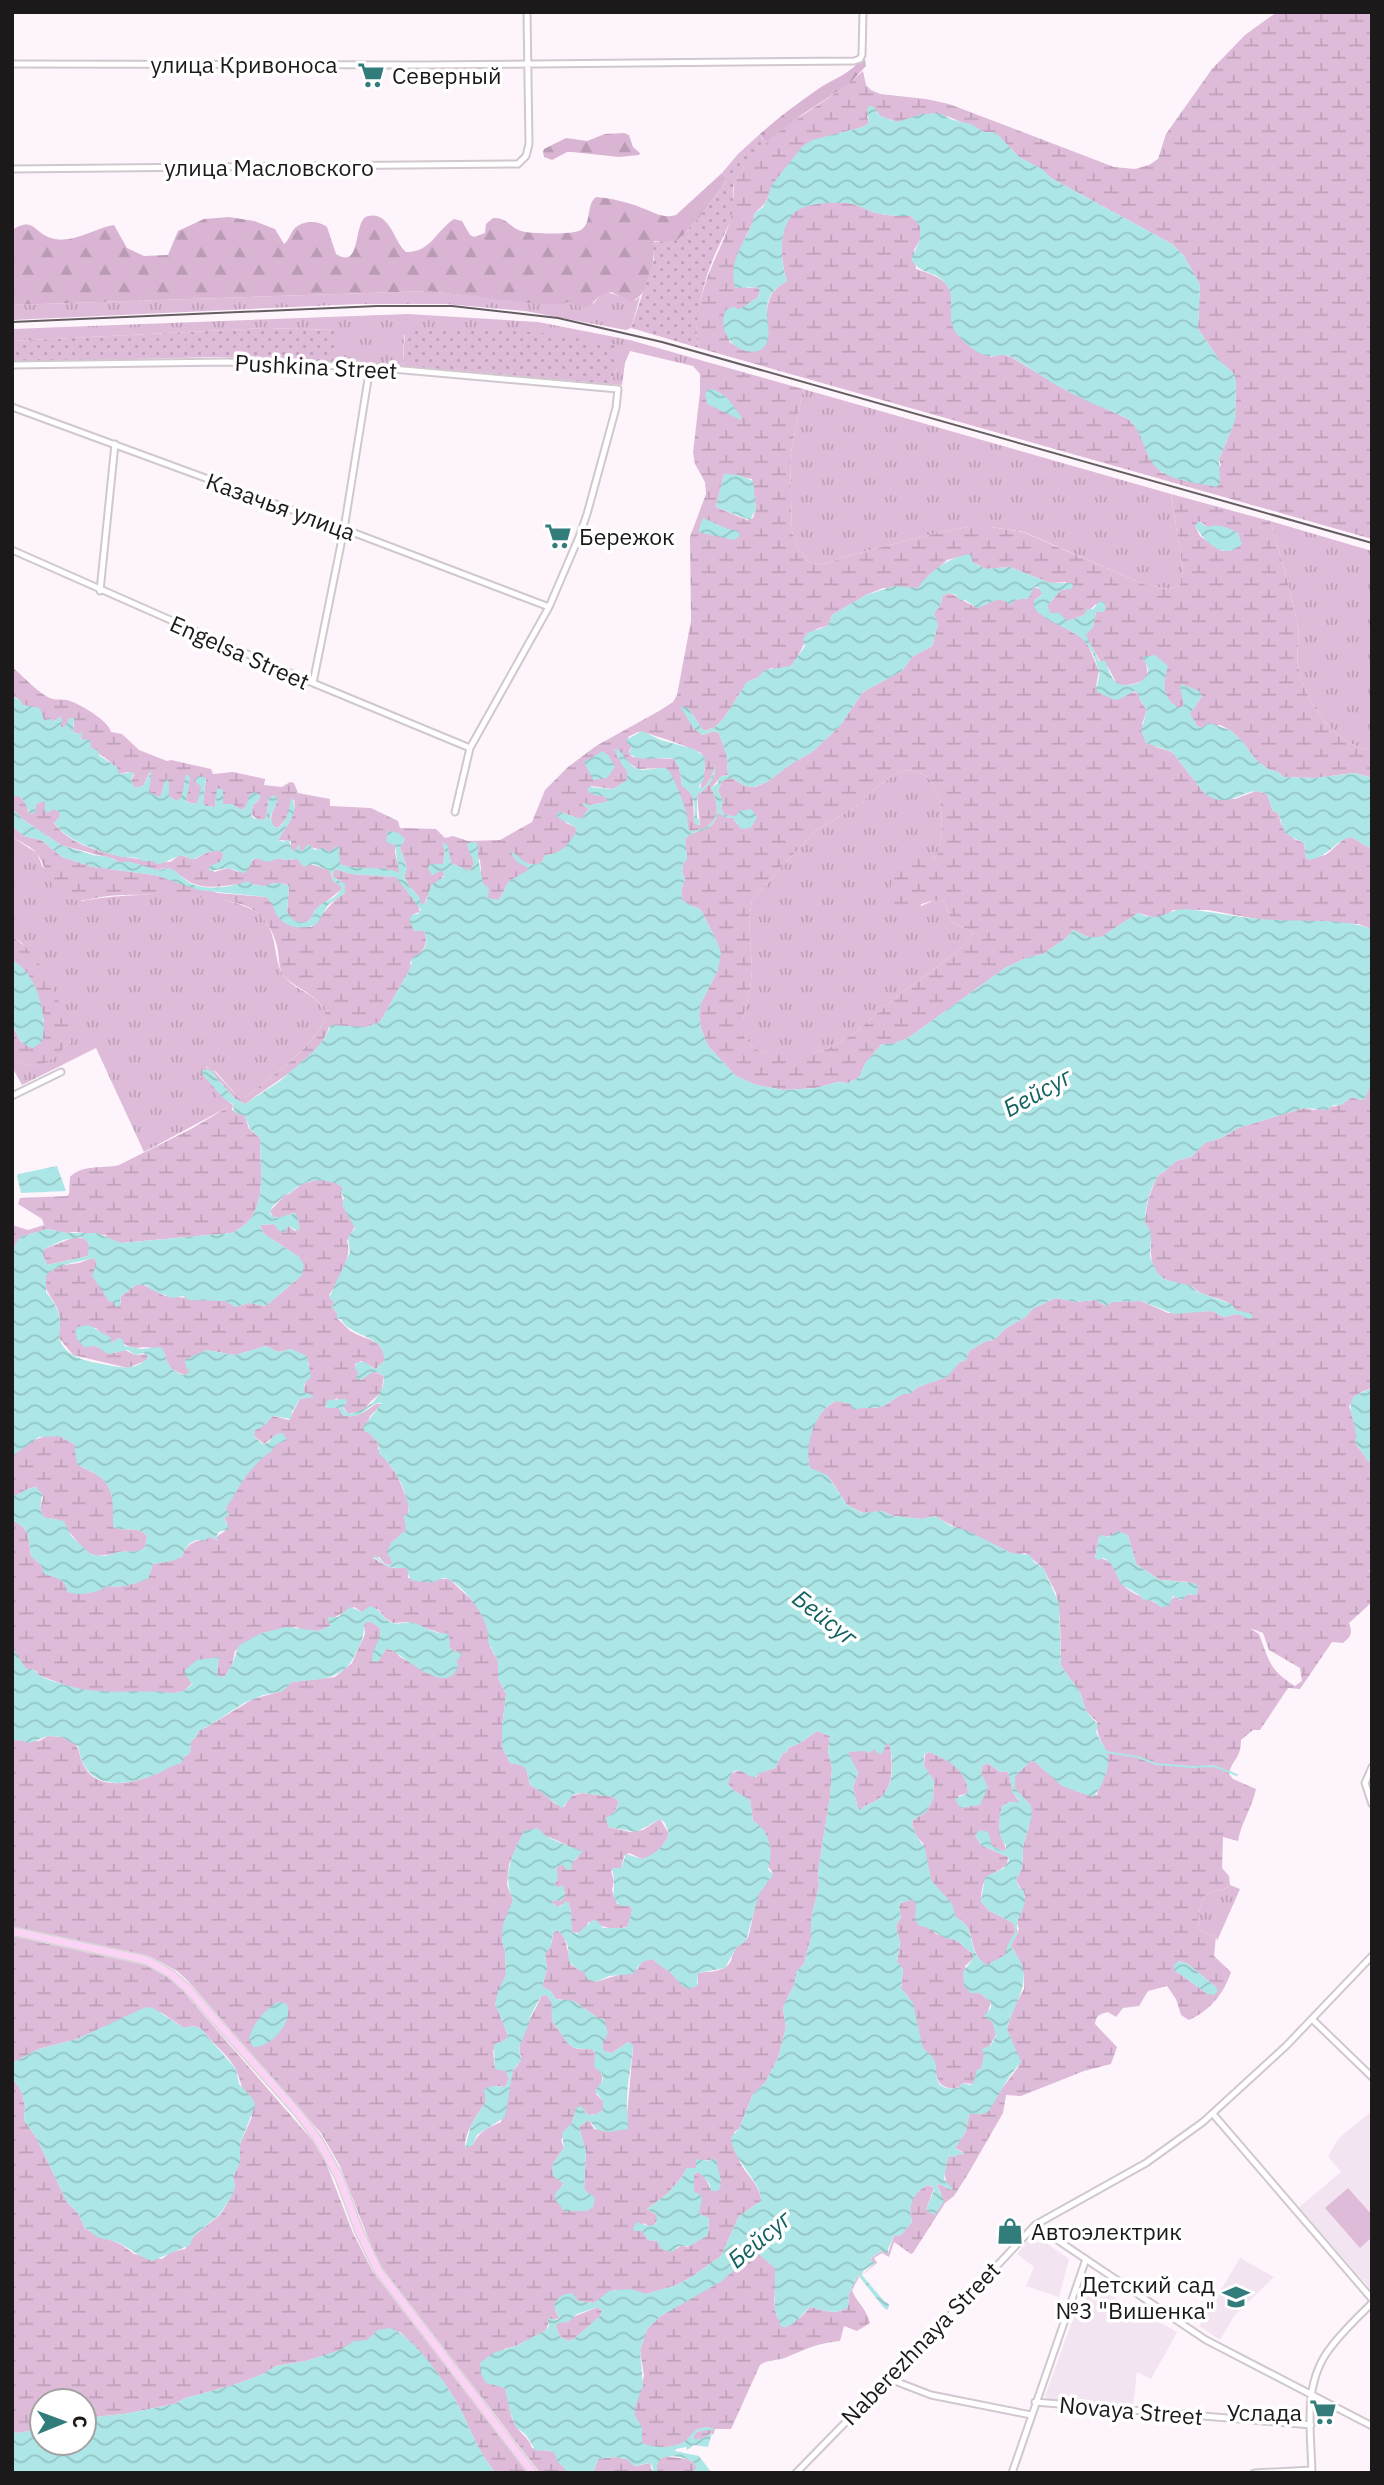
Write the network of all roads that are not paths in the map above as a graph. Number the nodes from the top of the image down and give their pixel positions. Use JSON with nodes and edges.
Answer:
{"nodes":[{"id":1,"x":527,"y":12,"type":"edge"},
{"id":2,"x":863,"y":12,"type":"edge"},
{"id":3,"x":12,"y":64,"type":"edge"},
{"id":4,"x":527,"y":64,"type":"junction"},
{"id":5,"x":12,"y":169,"type":"edge"},
{"id":6,"x":12,"y":365,"type":"edge"},
{"id":7,"x":370,"y":368,"type":"junction"},
{"id":8,"x":12,"y":407,"type":"edge"},
{"id":9,"x":115,"y":444,"type":"junction"},
{"id":10,"x":344,"y":528,"type":"junction"},
{"id":11,"x":12,"y":550,"type":"edge"},
{"id":12,"x":100,"y":591,"type":"junction"},
{"id":13,"x":549,"y":607,"type":"junction"},
{"id":14,"x":313,"y":684,"type":"junction"},
{"id":15,"x":470,"y":748,"type":"junction"},
{"id":16,"x":455,"y":812,"type":"dead end"},
{"id":17,"x":61,"y":1072,"type":"dead end"},
{"id":18,"x":12,"y":1096,"type":"edge"},
{"id":19,"x":1372,"y":1767,"type":"edge"},
{"id":20,"x":1372,"y":1804,"type":"edge"},
{"id":21,"x":12,"y":1931,"type":"edge"},
{"id":22,"x":1372,"y":1956,"type":"edge"},
{"id":23,"x":1312,"y":2019,"type":"junction"},
{"id":24,"x":1372,"y":2077,"type":"edge"},
{"id":25,"x":1213,"y":2114,"type":"junction"},
{"id":26,"x":1035,"y":2225,"type":"junction"},
{"id":27,"x":1086,"y":2259,"type":"junction"},
{"id":28,"x":1372,"y":2301,"type":"edge"},
{"id":29,"x":887,"y":2378,"type":"junction"},
{"id":30,"x":1311,"y":2394,"type":"junction"},
{"id":31,"x":1035,"y":2402,"type":"junction"},
{"id":32,"x":1031,"y":2415,"type":"junction"},
{"id":33,"x":1311,"y":2425,"type":"junction"},
{"id":34,"x":1372,"y":2426,"type":"edge"},
{"id":35,"x":1312,"y":2471,"type":"edge"},
{"id":36,"x":533,"y":2473,"type":"edge"},
{"id":37,"x":796,"y":2473,"type":"edge"},
{"id":38,"x":1012,"y":2473,"type":"edge"},
{"id":39,"x":1254,"y":2473,"type":"edge"}],
"edges":[{"from":1,"to":4,"type":"street"},
{"from":2,"to":4,"type":"street","name":"улица Кривоноса"},
{"from":3,"to":4,"type":"street","name":"улица Кривоноса"},
{"from":4,"to":5,"type":"street","name":"улица Масловского"},
{"from":6,"to":7,"type":"street","name":"Pushkina Street"},
{"from":7,"to":10,"type":"street"},
{"from":7,"to":13,"type":"street","name":"Pushkina Street"},
{"from":8,"to":9,"type":"street","name":"Казачья улица"},
{"from":9,"to":10,"type":"street","name":"Казачья улица"},
{"from":9,"to":12,"type":"street"},
{"from":10,"to":13,"type":"street","name":"Казачья улица"},
{"from":10,"to":14,"type":"street"},
{"from":11,"to":12,"type":"street","name":"Engelsa Street"},
{"from":12,"to":14,"type":"street","name":"Engelsa Street"},
{"from":13,"to":15,"type":"street"},
{"from":14,"to":15,"type":"street","name":"Engelsa Street"},
{"from":15,"to":16,"type":"street"},
{"from":17,"to":18,"type":"street"},
{"from":19,"to":20,"type":"street"},
{"from":21,"to":36,"type":"main road"},
{"from":22,"to":23,"type":"street","name":"Naberezhnaya Street"},
{"from":23,"to":24,"type":"street"},
{"from":23,"to":25,"type":"street","name":"Naberezhnaya Street"},
{"from":25,"to":26,"type":"street","name":"Naberezhnaya Street"},
{"from":25,"to":28,"type":"street"},
{"from":26,"to":27,"type":"street"},
{"from":26,"to":29,"type":"street","name":"Naberezhnaya Street"},
{"from":27,"to":30,"type":"street"},
{"from":27,"to":31,"type":"street"},
{"from":28,"to":30,"type":"street"},
{"from":29,"to":32,"type":"street","name":"Novaya Street"},
{"from":29,"to":37,"type":"street","name":"Naberezhnaya Street"},
{"from":30,"to":33,"type":"street"},
{"from":30,"to":34,"type":"street"},
{"from":31,"to":32,"type":"street"},
{"from":31,"to":33,"type":"street","name":"Novaya Street"},
{"from":32,"to":38,"type":"street"},
{"from":33,"to":35,"type":"street"},
{"from":35,"to":39,"type":"street"}]}
